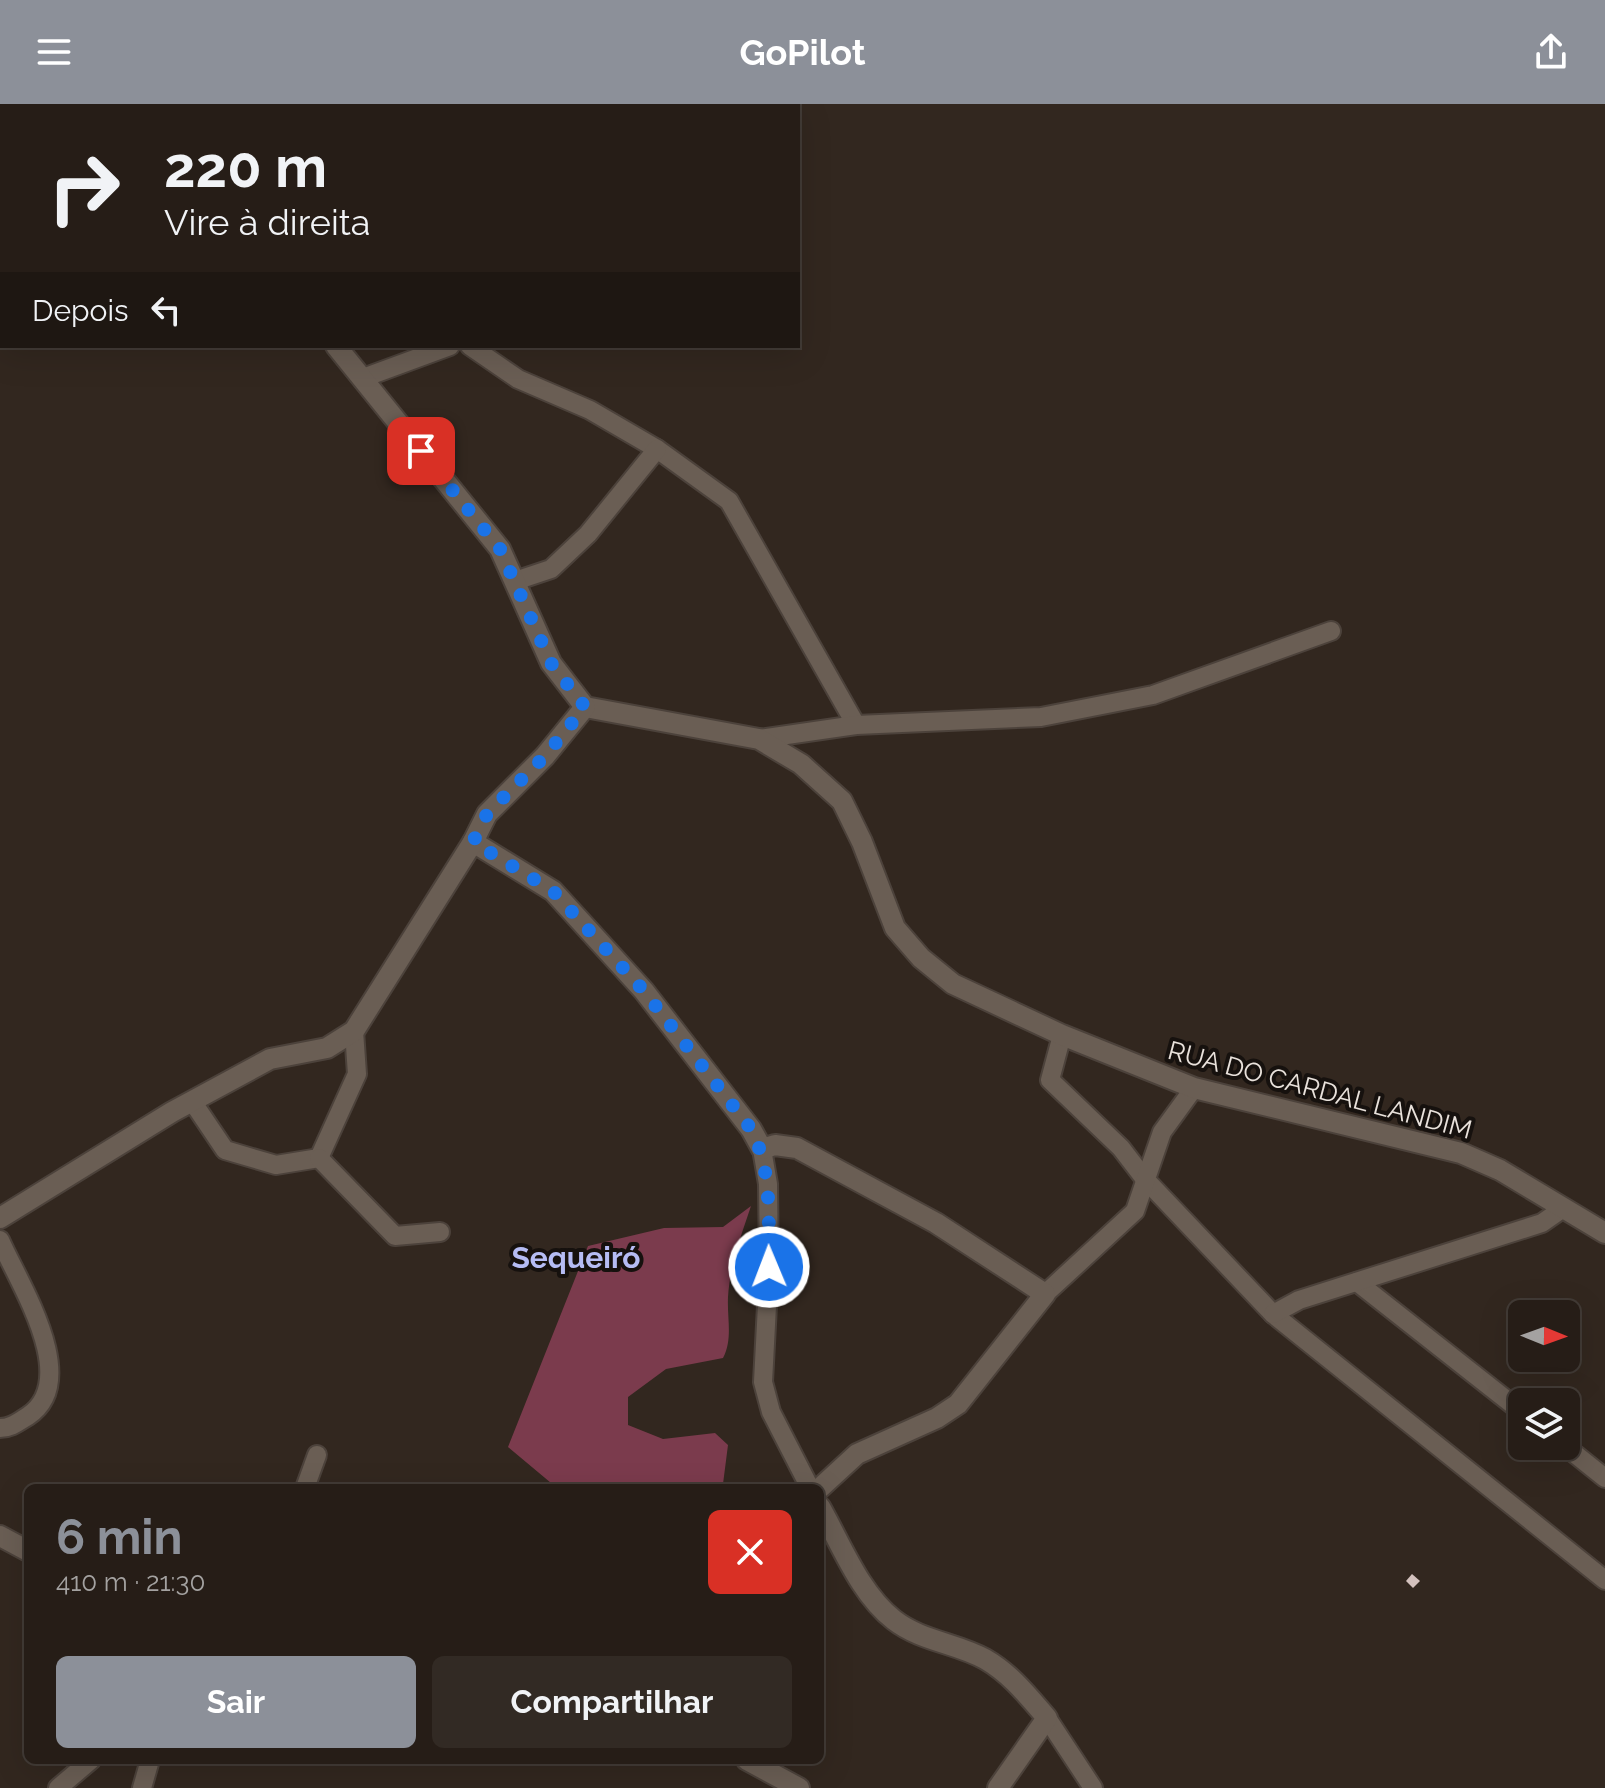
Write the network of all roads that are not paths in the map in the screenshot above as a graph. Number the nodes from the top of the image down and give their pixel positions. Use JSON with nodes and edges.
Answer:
{"nodes":[{"id":1,"x":338,"y":348,"type":"edge"},
{"id":2,"x":445,"y":348,"type":"edge"},
{"id":3,"x":473,"y":348,"type":"edge"},
{"id":4,"x":363,"y":378,"type":"junction"},
{"id":5,"x":657,"y":449,"type":"junction"},
{"id":6,"x":515,"y":581,"type":"junction"},
{"id":7,"x":1331,"y":631,"type":"dead end"},
{"id":8,"x":585,"y":707,"type":"junction"},
{"id":9,"x":856,"y":725,"type":"junction"},
{"id":10,"x":759,"y":739,"type":"junction"},
{"id":11,"x":473,"y":842,"type":"junction"},
{"id":12,"x":354,"y":1031,"type":"junction"},
{"id":13,"x":1062,"y":1035,"type":"junction"},
{"id":14,"x":1194,"y":1088,"type":"junction"},
{"id":15,"x":192,"y":1101,"type":"junction"},
{"id":16,"x":762,"y":1149,"type":"junction"},
{"id":17,"x":319,"y":1158,"type":"junction"},
{"id":18,"x":1144,"y":1178,"type":"junction"},
{"id":19,"x":1562,"y":1209,"type":"junction"},
{"id":20,"x":0,"y":1218,"type":"edge"},
{"id":21,"x":440,"y":1232,"type":"dead end"},
{"id":22,"x":1605,"y":1233,"type":"edge"},
{"id":23,"x":0,"y":1240,"type":"edge"},
{"id":24,"x":1357,"y":1282,"type":"junction"},
{"id":25,"x":1045,"y":1294,"type":"junction"},
{"id":26,"x":1273,"y":1314,"type":"junction"},
{"id":27,"x":1508,"y":1401,"type":"edge"},
{"id":28,"x":0,"y":1428,"type":"edge"},
{"id":29,"x":317,"y":1455,"type":"dead end"},
{"id":30,"x":1580,"y":1458,"type":"edge"},
{"id":31,"x":1605,"y":1478,"type":"edge"},
{"id":32,"x":306,"y":1484,"type":"edge"},
{"id":33,"x":808,"y":1484,"type":"edge"},
{"id":34,"x":824,"y":1484,"type":"edge"},
{"id":35,"x":824,"y":1514,"type":"edge"},
{"id":36,"x":0,"y":1536,"type":"edge"},
{"id":37,"x":24,"y":1549,"type":"edge"},
{"id":38,"x":1605,"y":1580,"type":"edge"},
{"id":39,"x":1047,"y":1718,"type":"junction"},
{"id":40,"x":86,"y":1764,"type":"edge"},
{"id":41,"x":149,"y":1764,"type":"edge"},
{"id":42,"x":754,"y":1764,"type":"edge"},
{"id":43,"x":58,"y":1788,"type":"edge"},
{"id":44,"x":142,"y":1788,"type":"edge"},
{"id":45,"x":799,"y":1788,"type":"edge"},
{"id":46,"x":998,"y":1788,"type":"edge"},
{"id":47,"x":1093,"y":1788,"type":"edge"}],
"edges":[{"from":1,"to":4,"type":"street"},
{"from":2,"to":4,"type":"street"},
{"from":3,"to":5,"type":"street"},
{"from":4,"to":6,"type":"street"},
{"from":5,"to":6,"type":"street"},
{"from":5,"to":9,"type":"street"},
{"from":6,"to":8,"type":"street"},
{"from":7,"to":9,"type":"street"},
{"from":8,"to":10,"type":"street","name":"RUA DO CARDAL LANDIM"},
{"from":8,"to":11,"type":"street"},
{"from":9,"to":10,"type":"street"},
{"from":10,"to":13,"type":"street","name":"RUA DO CARDAL LANDIM"},
{"from":11,"to":12,"type":"street"},
{"from":11,"to":16,"type":"street"},
{"from":12,"to":15,"type":"street"},
{"from":12,"to":17,"type":"street"},
{"from":13,"to":14,"type":"street","name":"RUA DO CARDAL LANDIM"},
{"from":13,"to":18,"type":"street"},
{"from":14,"to":18,"type":"street"},
{"from":14,"to":19,"type":"street","name":"RUA DO CARDAL LANDIM"},
{"from":15,"to":17,"type":"street"},
{"from":15,"to":20,"type":"street"},
{"from":16,"to":25,"type":"street"},
{"from":16,"to":33,"type":"street"},
{"from":17,"to":21,"type":"street"},
{"from":18,"to":25,"type":"street"},
{"from":18,"to":26,"type":"street"},
{"from":19,"to":22,"type":"street","name":"RUA DO CARDAL LANDIM"},
{"from":19,"to":24,"type":"street"},
{"from":23,"to":28,"type":"street"},
{"from":24,"to":26,"type":"street"},
{"from":24,"to":27,"type":"street"},
{"from":25,"to":34,"type":"street"},
{"from":26,"to":38,"type":"street"},
{"from":29,"to":32,"type":"street"},
{"from":30,"to":31,"type":"street"},
{"from":35,"to":39,"type":"street"},
{"from":36,"to":37,"type":"street"},
{"from":39,"to":46,"type":"street"},
{"from":39,"to":47,"type":"street"},
{"from":40,"to":43,"type":"street"},
{"from":41,"to":44,"type":"street"},
{"from":42,"to":45,"type":"street"}]}
